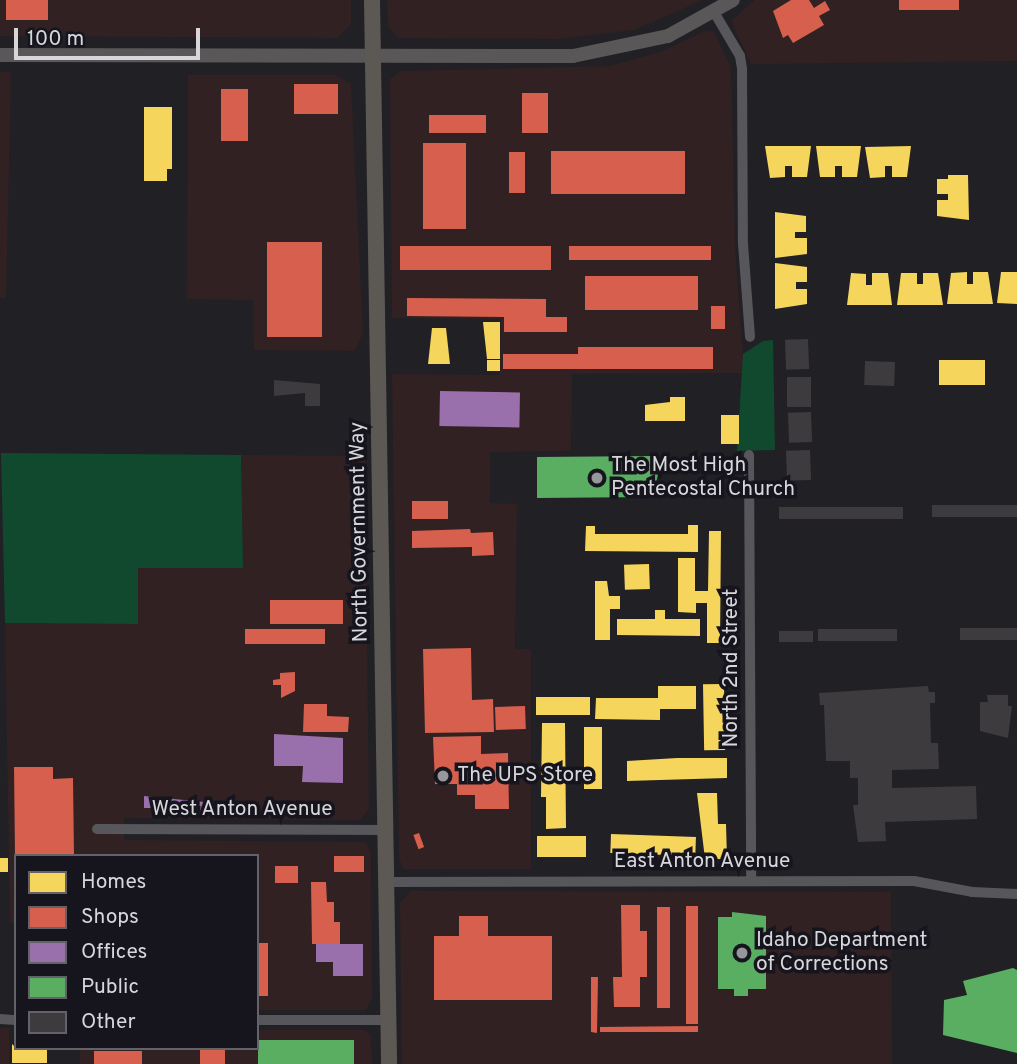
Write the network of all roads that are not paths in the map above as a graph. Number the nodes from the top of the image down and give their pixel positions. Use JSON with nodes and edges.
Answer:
{"nodes":[{"id":1,"x":372,"y":0,"type":"edge"},
{"id":2,"x":733,"y":0,"type":"edge"},
{"id":3,"x":714,"y":12,"type":"junction"},
{"id":4,"x":0,"y":55,"type":"edge"},
{"id":5,"x":373,"y":55,"type":"junction"},
{"id":6,"x":750,"y":337,"type":"dead end"},
{"id":7,"x":749,"y":455,"type":"dead end"},
{"id":8,"x":97,"y":828,"type":"dead end"},
{"id":9,"x":387,"y":830,"type":"junction"},
{"id":10,"x":751,"y":881,"type":"junction"},
{"id":11,"x":387,"y":882,"type":"junction"},
{"id":12,"x":1017,"y":894,"type":"edge"},
{"id":13,"x":259,"y":1020,"type":"edge"},
{"id":14,"x":389,"y":1020,"type":"junction"},
{"id":15,"x":389,"y":1064,"type":"edge"}],
"edges":[{"from":1,"to":5,"type":"main road","name":"North Government Way"},
{"from":2,"to":3,"type":"main road"},
{"from":3,"to":5,"type":"main road"},
{"from":3,"to":6,"type":"street"},
{"from":4,"to":5,"type":"main road"},
{"from":5,"to":9,"type":"main road","name":"North Government Way"},
{"from":7,"to":10,"type":"street","name":"North 2nd Street"},
{"from":8,"to":9,"type":"street","name":"West Anton Avenue"},
{"from":9,"to":11,"type":"main road","name":"North Government Way"},
{"from":10,"to":11,"type":"street","name":"East Anton Avenue"},
{"from":10,"to":12,"type":"street","name":"East Anton Avenue"},
{"from":11,"to":14,"type":"main road","name":"North Government Way"},
{"from":13,"to":14,"type":"street"},
{"from":14,"to":15,"type":"main road","name":"North Government Way"}]}
